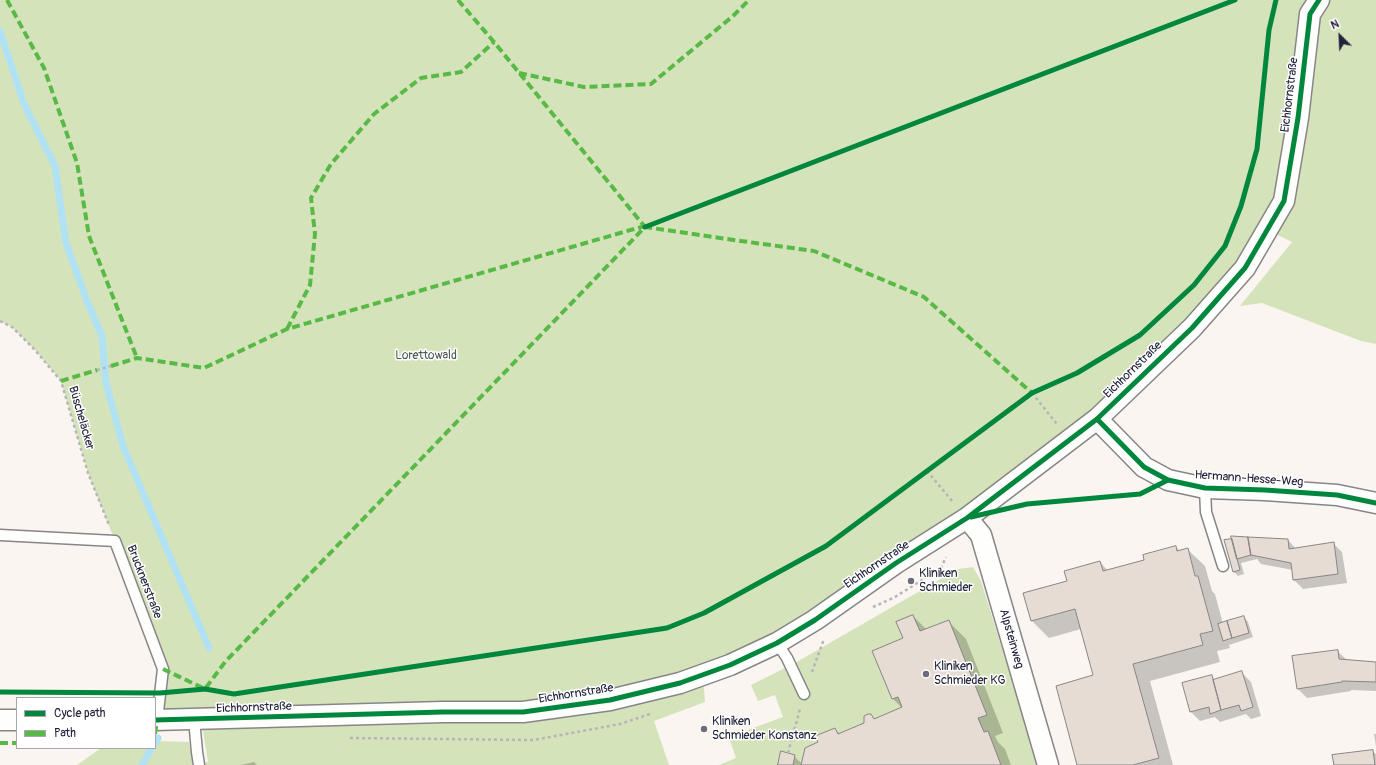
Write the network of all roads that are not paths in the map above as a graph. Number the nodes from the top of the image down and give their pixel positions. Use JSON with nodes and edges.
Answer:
{"nodes":[{"id":1,"x":1319,"y":0,"type":"edge"},
{"id":2,"x":1097,"y":419,"type":"junction"},
{"id":3,"x":1205,"y":488,"type":"junction"},
{"id":4,"x":1376,"y":503,"type":"edge"},
{"id":5,"x":967,"y":518,"type":"junction"},
{"id":6,"x":0,"y":535,"type":"edge"},
{"id":7,"x":1223,"y":566,"type":"dead end"},
{"id":8,"x":777,"y":643,"type":"junction"},
{"id":9,"x":804,"y":694,"type":"road end"},
{"id":10,"x":194,"y":719,"type":"junction"},
{"id":11,"x":0,"y":720,"type":"edge"},
{"id":12,"x":16,"y":720,"type":"edge"},
{"id":13,"x":156,"y":720,"type":"edge"},
{"id":14,"x":199,"y":765,"type":"edge"},
{"id":15,"x":1048,"y":765,"type":"edge"}],
"edges":[{"from":1,"to":2,"type":"street","name":"Eichhornstraße"},
{"from":2,"to":3,"type":"street","name":"Hermann-Hesse-Weg"},
{"from":2,"to":5,"type":"street","name":"Eichhornstraße"},
{"from":3,"to":4,"type":"street","name":"Hermann-Hesse-Weg"},
{"from":3,"to":7,"type":"lane"},
{"from":5,"to":8,"type":"street","name":"Eichhornstraße"},
{"from":5,"to":15,"type":"street","name":"Alpsteinweg"},
{"from":6,"to":13,"type":"lane","name":"Brucknerstraße"},
{"from":8,"to":9,"type":"lane"},
{"from":8,"to":10,"type":"street","name":"Eichhornstraße"},
{"from":10,"to":13,"type":"street","name":"Eichhornstraße"},
{"from":10,"to":14,"type":"lane"},
{"from":11,"to":12,"type":"street"}]}
